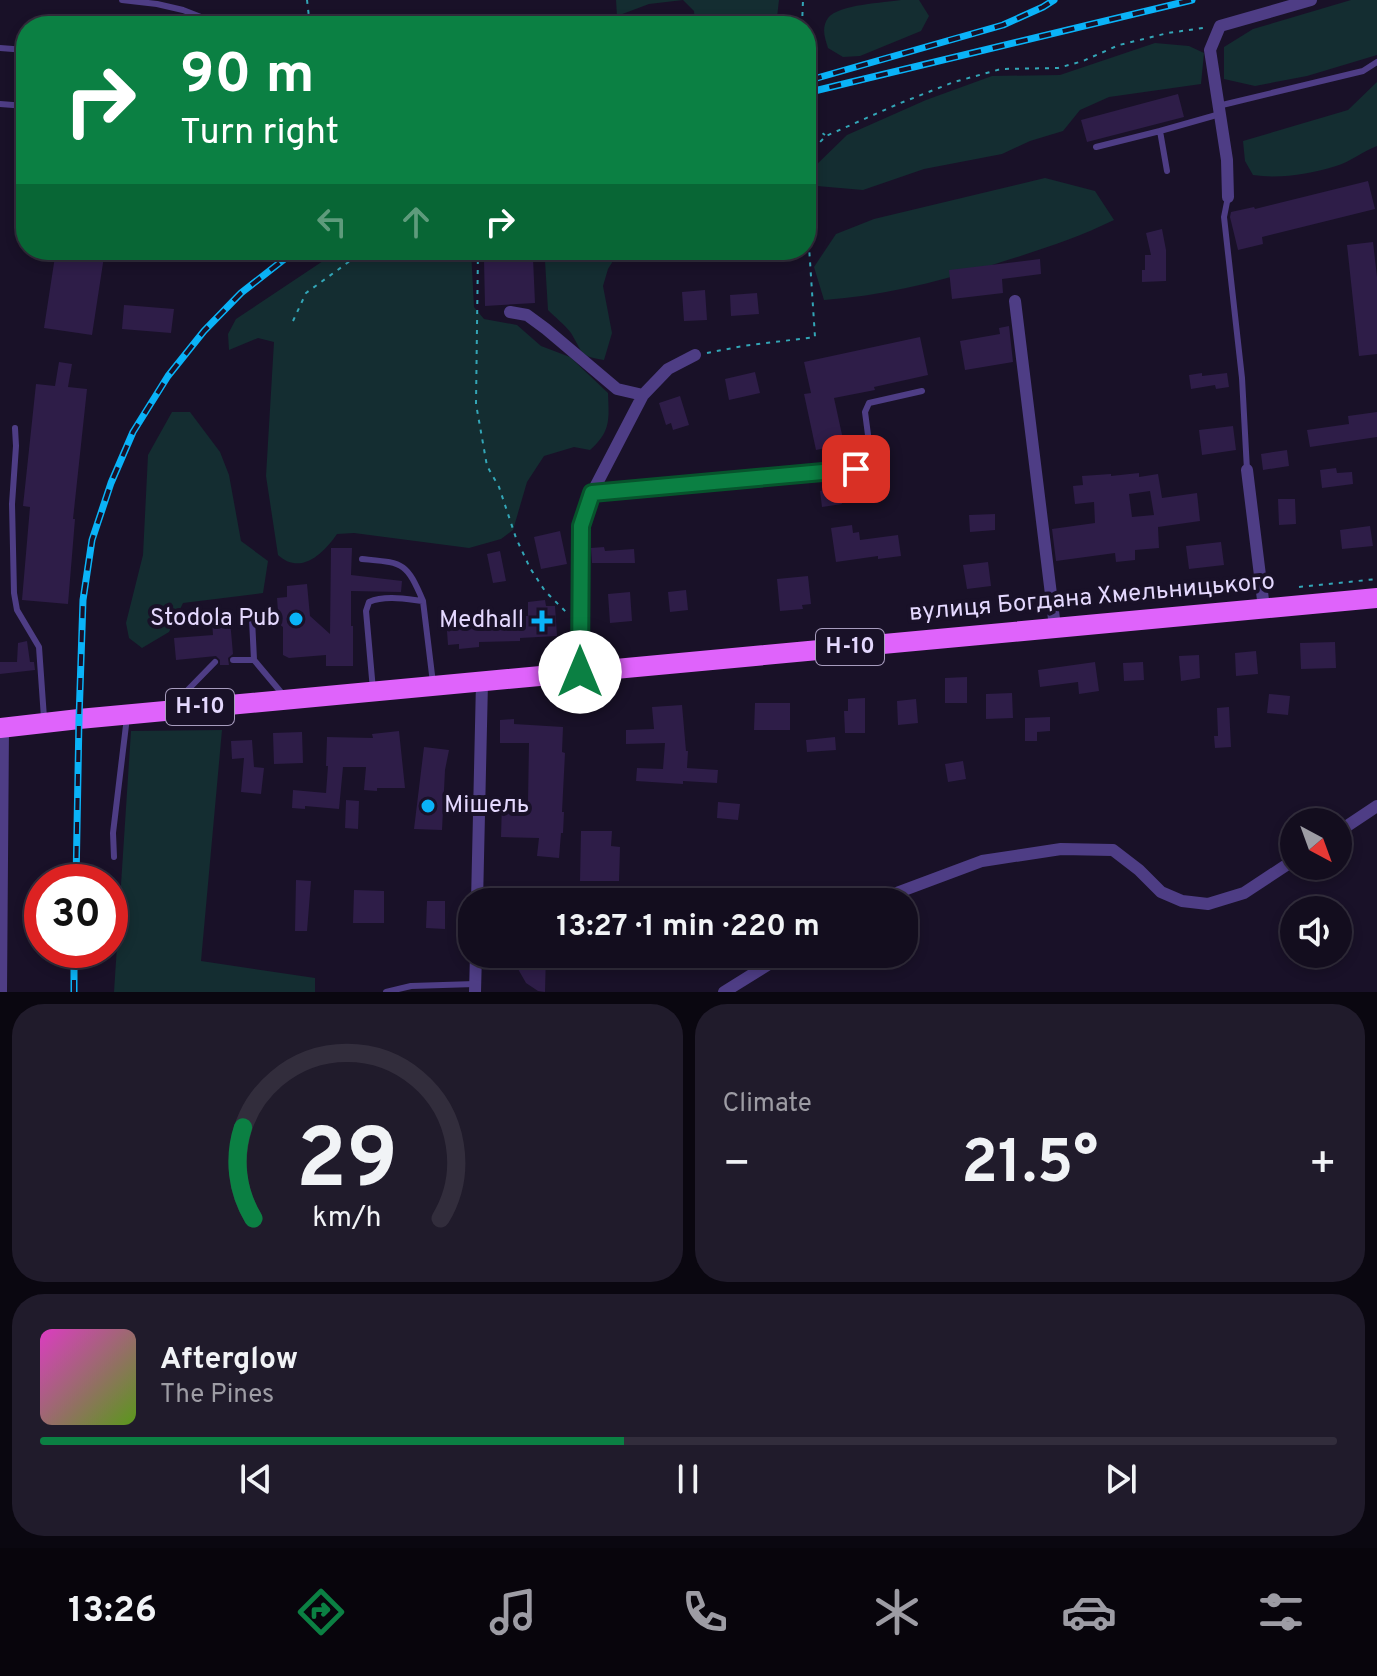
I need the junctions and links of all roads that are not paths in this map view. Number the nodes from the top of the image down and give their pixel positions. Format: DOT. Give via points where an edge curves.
graph roads {
  1 [pos="122,0"];
  2 [pos="1311,0"];
  3 [pos="194,16"];
  4 [pos="1377,62"];
  5 [pos="1219,110"];
  6 [pos="1160,131"];
  7 [pos="1096,147"];
  8 [pos="1167,171"];
  9 [pos="1228,197"];
  10 [pos="1015,301"];
  11 [pos="510,312"];
  12 [pos="695,355"];
  13 [pos="922,391"];
  14 [pos="643,395"];
  15 [pos="15,428"];
  16 [pos="1247,470"];
  17 [pos="592,493"];
  18 [pos="362,559"];
  19 [pos="1377,598"];
  20 [pos="423,601"];
  21 [pos="1264,608"];
  22 [pos="252,619"];
  23 [pos="1055,627"];
  24 [pos="233,660"];
  25 [pos="254,660"];
  26 [pos="215,662"];
  27 [pos="580,672"];
  28 [pos="482,682"];
  29 [pos="434,686"];
  30 [pos="373,692"];
  31 [pos="287,699"];
  32 [pos="169,710"];
  33 [pos="127,714"];
  34 [pos="44,723"];
  35 [pos="2,728"];
  36 [pos="1377,806"];
  37 [pos="1352,823"];
  38 [pos="114,857"];
  39 [pos="1280,869"];
  40 [pos="477,888"];
  41 [pos="910,888"];
  42 [pos="476,968"];
  43 [pos="763,968"];
  44 [pos="475,988"];
  45 [pos="1,992"];
  46 [pos="386,992"];
  47 [pos="724,992"];
  1 -- 3 [label="lane"];
  2 -- 5 [label="street" via="1220,26 1210,50"];
  4 -- 5 [label="lane" via="1363,71"];
  5 -- 6 [label="lane"];
  5 -- 9 [label="street"];
  6 -- 7 [label="lane"];
  6 -- 8 [label="lane"];
  9 -- 16 [label="lane" via="1224,217"];
  10 -- 23 [label="street"];
  11 -- 14 [label="street" via="527,315 617,389"];
  12 -- 14 [label="street" via="668,369"];
  13 -- 17 [label="lane" via="869,403 865,412 870,450 865,466 856,469"];
  14 -- 17 [label="street"];
  15 -- 34 [label="lane" via="14,593 17,610 39,647"];
  16 -- 21 [label="street"];
  17 -- 27 [label="street" via="581,526"];
  18 -- 20 [label="lane" via="407,569"];
  19 -- 21 [label="main road, вулиця Богдана Хмельницького / Н-10"];
  20 -- 29 [label="lane"];
  20 -- 30 [label="lane" via="369,602"];
  21 -- 23 [label="main road, вулиця Богдана Хмельницького / Н-10"];
  22 -- 25 [label="lane"];
  23 -- 27 [label="main road, вулиця Богдана Хмельницького / Н-10"];
  24 -- 25 [label="lane"];
  25 -- 31 [label="lane"];
  26 -- 32 [label="lane"];
  27 -- 28 [label="main road, вулиця Богдана Хмельницького / Н-10"];
  28 -- 29 [label="main road, вулиця Богдана Хмельницького / Н-10"];
  28 -- 40 [label="street"];
  29 -- 30 [label="main road, вулиця Богдана Хмельницького / Н-10"];
  30 -- 31 [label="main road, вулиця Богдана Хмельницького / Н-10"];
  31 -- 32 [label="main road, вулиця Богдана Хмельницького / Н-10"];
  32 -- 33 [label="main road, вулиця Богдана Хмельницького / Н-10"];
  33 -- 34 [label="main road, вулиця Богдана Хмельницького / Н-10"];
  33 -- 38 [label="lane"];
  34 -- 35 [label="main road, вулиця Богдана Хмельницького / Н-10"];
  35 -- 45 [label="street"];
  36 -- 37 [label="street"];
  39 -- 41 [label="street" via="1244,893 1208,904 1161,892 1113,850 1061,849 982,861"];
  42 -- 44 [label="street"];
  43 -- 47 [label="street"];
  44 -- 46 [label="lane" via="411,986"];
}
